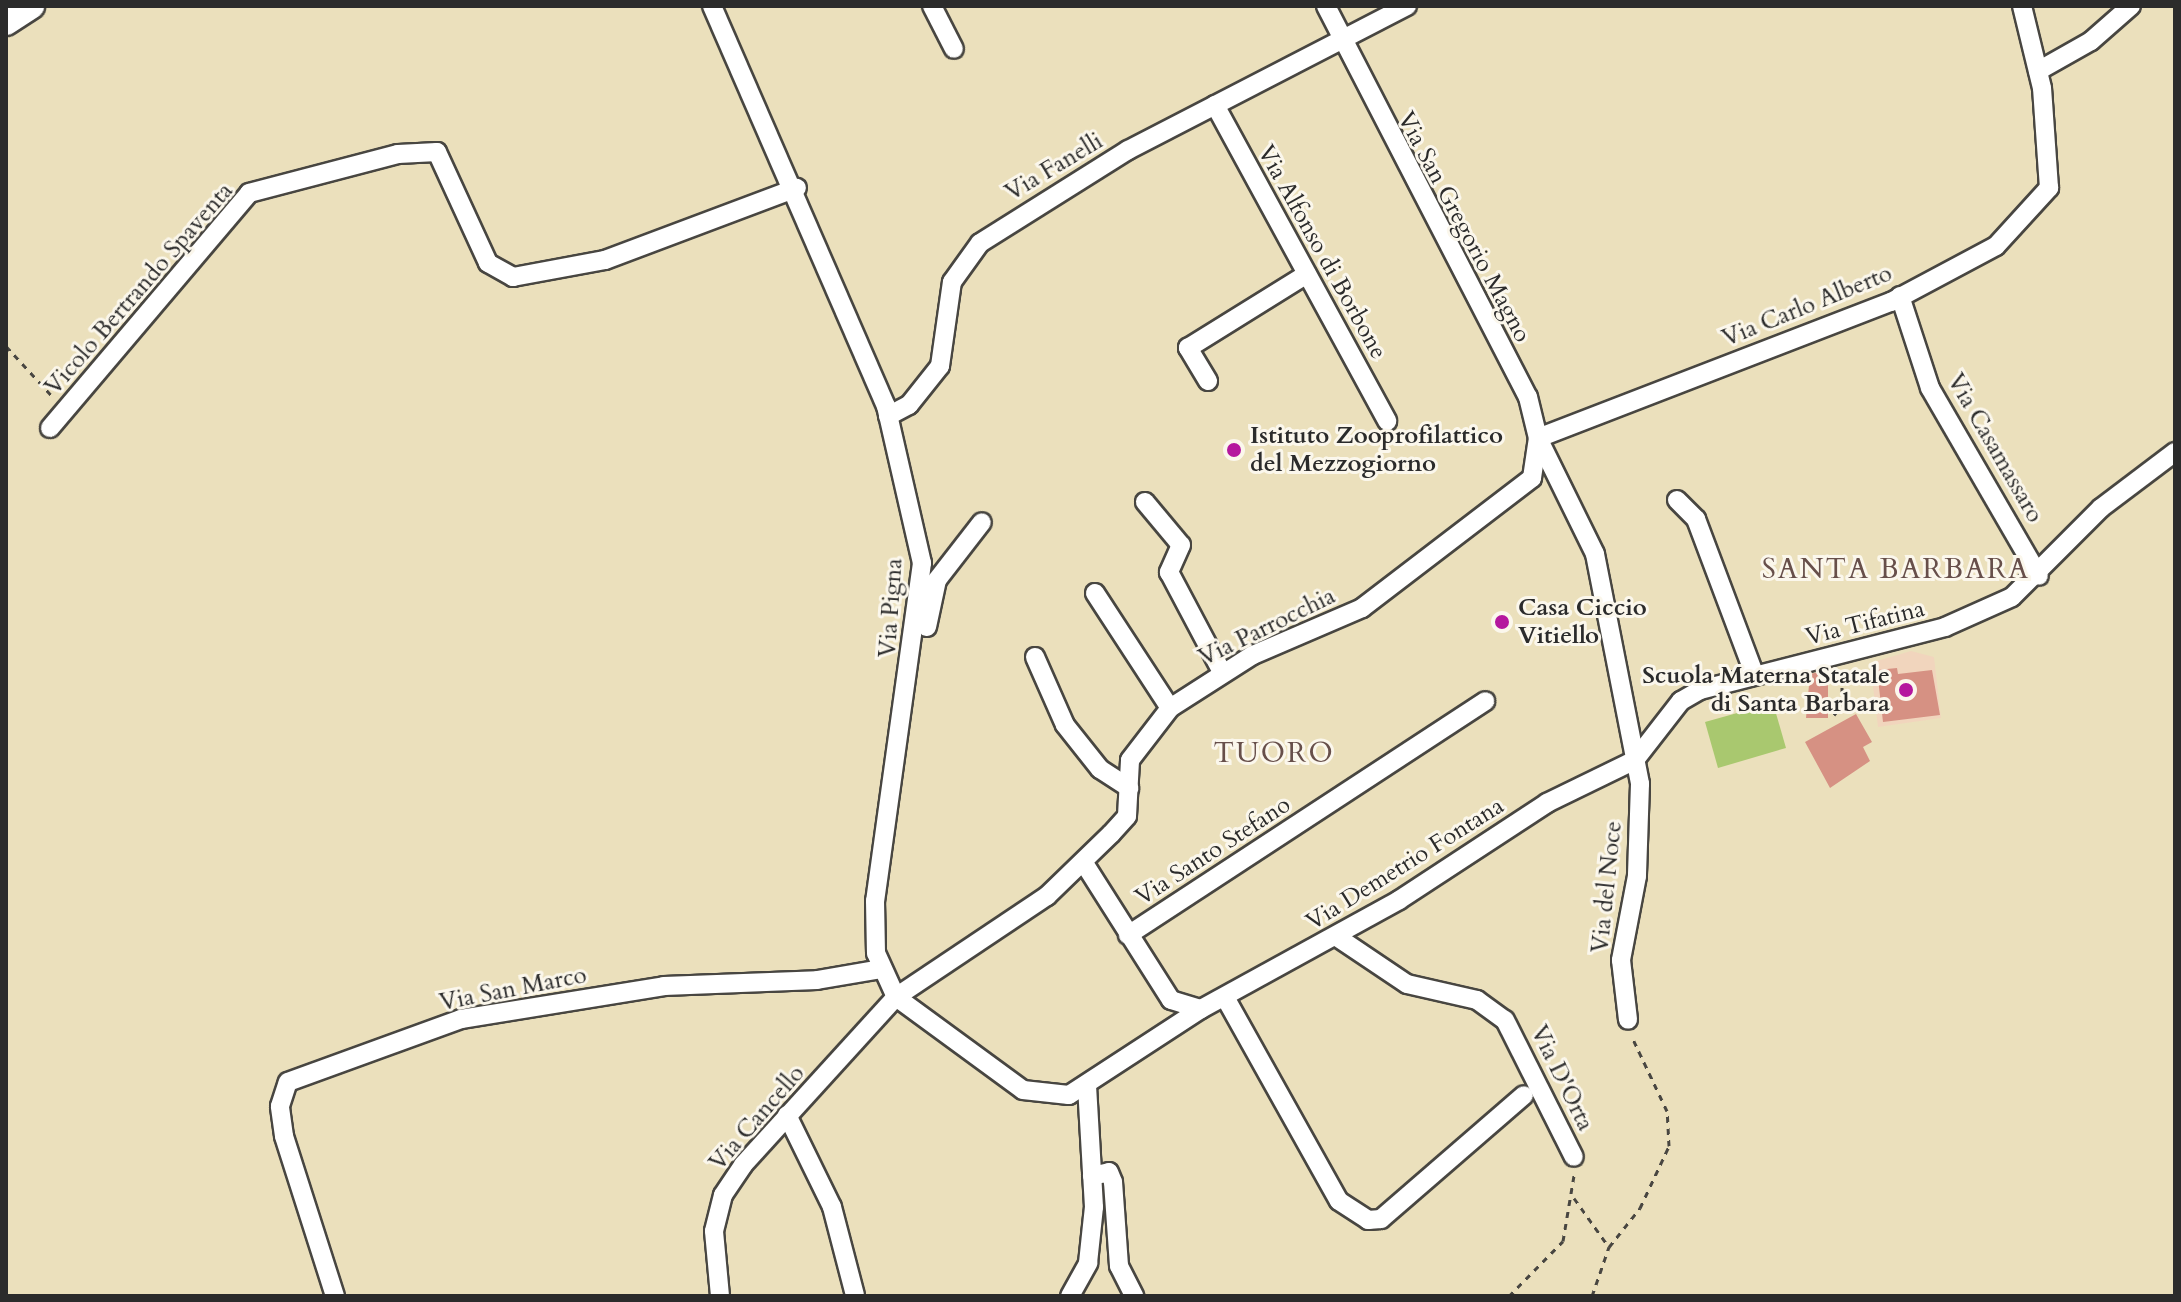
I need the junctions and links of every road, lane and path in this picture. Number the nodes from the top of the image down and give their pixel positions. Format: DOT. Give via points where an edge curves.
graph roads {
  1 [pos="31,6"];
  2 [pos="712,6"];
  3 [pos="932,6"];
  4 [pos="1326,6"];
  5 [pos="1407,6"];
  6 [pos="2022,6"];
  7 [pos="2131,6"];
  8 [pos="6,22"];
  9 [pos="1340,42"];
  10 [pos="954,49"];
  11 [pos="2038,71"];
  12 [pos="1215,105"];
  13 [pos="797,188"];
  14 [pos="1307,274"];
  15 [pos="1900,296"];
  16 [pos="6,346"];
  17 [pos="1208,381"];
  18 [pos="65,411"];
  19 [pos="888,416"];
  20 [pos="1387,421"];
  21 [pos="50,428"];
  22 [pos="1538,438"];
  23 [pos="2175,452"];
  24 [pos="1677,500"];
  25 [pos="1145,502"];
  26 [pos="982,522"];
  27 [pos="2039,576"];
  28 [pos="1095,593"];
  29 [pos="1842,655"];
  30 [pos="1035,657"];
  31 [pos="1222,672"];
  32 [pos="1754,673"];
  33 [pos="1485,701"];
  34 [pos="1170,708"];
  35 [pos="1834,715"];
  36 [pos="901,734"];
  37 [pos="1635,760"];
  38 [pos="1129,788"];
  39 [pos="1084,863"];
  40 [pos="1128,935"];
  41 [pos="1337,937"];
  42 [pos="882,969"];
  43 [pos="896,997"];
  44 [pos="1226,999"];
  45 [pos="1201,1009"];
  46 [pos="1628,1020"];
  47 [pos="1087,1086"];
  48 [pos="1524,1095"];
  49 [pos="787,1115"];
  50 [pos="1574,1157"];
  51 [pos="1092,1176"];
  52 [pos="1574,1198"];
  53 [pos="1609,1247"];
  54 [pos="2175,1274"];
  55 [pos="2175,1284"];
  56 [pos="855,1295"];
  57 [pos="335,1296"];
  58 [pos="720,1296"];
  59 [pos="1070,1296"];
  60 [pos="1134,1296"];
  61 [pos="1509,1296"];
  62 [pos="1592,1296"];
  1 -- 8 [label="highway"];
  2 -- 13 [label="street, Via Pigna"];
  3 -- 10 [label="street"];
  4 -- 9 [label="street, Via San Gregorio Magno"];
  5 -- 9 [label="street, Via Fanelli"];
  6 -- 11 [label="street, Via Carlo Alberto"];
  7 -- 11 [label="street" via="2091,41"];
  9 -- 12 [label="street, Via Fanelli"];
  9 -- 22 [label="street, Via San Gregorio Magno" via="1528,397"];
  11 -- 15 [label="street, Via Carlo Alberto" via="2049,188 1996,246"];
  12 -- 14 [label="street, Via Alfonso di Borbone"];
  12 -- 19 [label="street, Via Fanelli" via="980,243 952,282 940,366 909,405"];
  13 -- 18 [label="street, Vicolo Bertrando Spaventa" via="605,260 513,277 488,263 437,152 387,157 249,193"];
  13 -- 19 [label="street, Via Pigna"];
  14 -- 17 [label="street" via="1188,348"];
  14 -- 20 [label="street, Via Alfonso di Borbone"];
  15 -- 22 [label="street, Via Carlo Alberto"];
  15 -- 27 [label="street, Via Casamassaro" via="1930,388"];
  16 -- 18 [label="path"];
  18 -- 21 [label="street, Vicolo Bertrando Spaventa"];
  19 -- 36 [label="street, Via Pigna" via="922,563"];
  22 -- 31 [label="street, Via Parrocchia" via="1532,478 1362,608"];
  22 -- 37 [label="street, Via del Noce" via="1595,554"];
  23 -- 27 [label="street, Via Tifatina" via="2101,508"];
  24 -- 32 [label="street" via="1696,519"];
  25 -- 31 [label="street" via="1181,545 1169,572"];
  26 -- 36 [label="street" via="937,580"];
  27 -- 29 [label="street, Via Tifatina" via="2012,597 1945,627"];
  28 -- 34 [label="street"];
  29 -- 32 [label="street, Via Tifatina"];
  29 -- 35 [label="path" via="1842,705"];
  30 -- 38 [label="street" via="1065,725 1100,769"];
  31 -- 34 [label="street, Via Parrocchia"];
  32 -- 37 [label="street, Via Tifatina" via="1681,701"];
  33 -- 40 [label="street, Via Santo Stefano"];
  34 -- 38 [label="street, Via Parrocchia" via="1130,760"];
  36 -- 42 [label="street, Via Pigna" via="875,901"];
  37 -- 41 [label="street, Via Demetrio Fontana" via="1547,803"];
  37 -- 46 [label="street, Via del Noce" via="1637,876 1621,960"];
  38 -- 39 [label="street, Via Parrocchia" via="1127,816"];
  39 -- 40 [label="street"];
  39 -- 43 [label="street, Via Parrocchia" via="1047,896"];
  40 -- 45 [label="street" via="1171,1000"];
  41 -- 44 [label="street, Via Demetrio Fontana"];
  41 -- 50 [label="street, Via D'Orta" via="1407,984 1477,1000 1505,1020"];
  42 -- 43 [label="street, Via Pigna"];
  42 -- 57 [label="street, Via San Marco" via="817,980 664,986 461,1019 288,1082 280,1106 284,1136"];
  43 -- 47 [label="street" via="1023,1090 1069,1095"];
  43 -- 49 [label="street, Via Cancello"];
  44 -- 45 [label="street, Via Demetrio Fontana"];
  44 -- 48 [label="street" via="1339,1201 1368,1220 1381,1219"];
  45 -- 47 [label="street, Via Demetrio Fontana"];
  46 -- 53 [label="path" via="1667,1111 1669,1146 1640,1208"];
  47 -- 51 [label="street"];
  49 -- 56 [label="street" via="832,1207"];
  49 -- 58 [label="street, Via Cancello" via="723,1195 714,1231"];
  50 -- 52 [label="path"];
  51 -- 59 [label="street" via="1088,1263"];
  51 -- 60 [label="street" via="1109,1172 1113,1182 1119,1266"];
  52 -- 53 [label="path"];
  52 -- 61 [label="path" via="1563,1241"];
  53 -- 62 [label="path"];
  54 -- 55 [label="path"];
}
